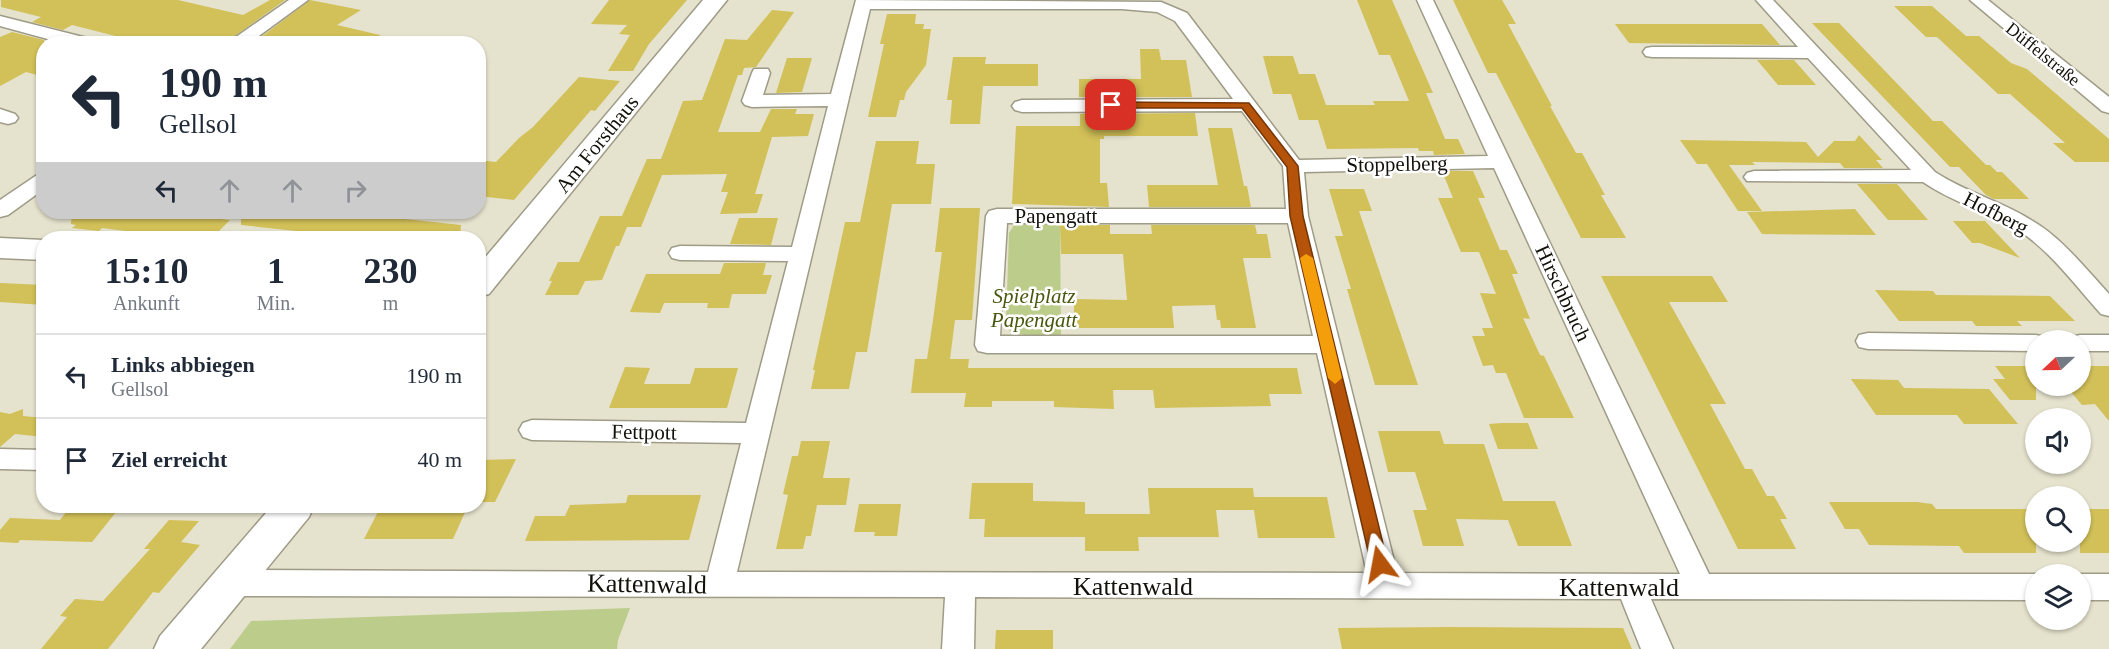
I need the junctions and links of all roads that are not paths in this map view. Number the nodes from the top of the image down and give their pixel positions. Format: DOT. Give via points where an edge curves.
graph roads {
  1 [pos="300,0"];
  2 [pos="715,0"];
  3 [pos="1425,0"];
  4 [pos="1764,0"];
  5 [pos="1978,0"];
  6 [pos="864,2"];
  7 [pos="0,21"];
  8 [pos="58,36"];
  9 [pos="247,36"];
  10 [pos="1652,52"];
  11 [pos="1813,53"];
  12 [pos="761,73"];
  13 [pos="839,100"];
  14 [pos="1245,105"];
  15 [pos="1022,106"];
  16 [pos="2109,107"];
  17 [pos="1501,162"];
  18 [pos="1293,166"];
  19 [pos="1928,176"];
  20 [pos="1754,177"];
  21 [pos="36,185"];
  22 [pos="0,210"];
  23 [pos="1297,216"];
  24 [pos="0,248"];
  25 [pos="36,250"];
  26 [pos="680,253"];
  27 [pos="800,254"];
  28 [pos="486,274"];
  29 [pos="2109,308"];
  30 [pos="1868,341"];
  31 [pos="2025,343"];
  32 [pos="2091,343"];
  33 [pos="1326,344"];
  34 [pos="2109,344"];
  35 [pos="532,430"];
  36 [pos="756,433"];
  37 [pos="0,459"];
  38 [pos="36,460"];
  39 [pos="289,513"];
  40 [pos="230,583"];
  41 [pos="719,585"];
  42 [pos="961,586"];
  43 [pos="1385,586"];
  44 [pos="1631,587"];
  45 [pos="1701,587"];
  46 [pos="2025,587"];
  47 [pos="2091,587"];
  48 [pos="2109,588"];
  49 [pos="175,649"];
  50 [pos="958,649"];
  51 [pos="1657,649"];
  1 -- 9 [label="street"];
  2 -- 28 [label="street, Am Forsthaus"];
  3 -- 17 [label="street, Hirschbruch"];
  4 -- 11 [label="street, Hofberg"];
  5 -- 16 [label="street, Düffelstraße"];
  6 -- 13 [label="street"];
  6 -- 14 [label="street" via="1161,7 1181,16"];
  7 -- 8 [label="street"];
  10 -- 11 [label="street"];
  11 -- 19 [label="street, Hofberg"];
  12 -- 13 [label="street" via="749,107"];
  13 -- 27 [label="street"];
  14 -- 15 [label="street"];
  14 -- 18 [label="street"];
  17 -- 18 [label="street, Stoppelberg"];
  17 -- 45 [label="street, Hirschbruch"];
  18 -- 23 [label="street"];
  19 -- 20 [label="street"];
  19 -- 29 [label="street, Hofberg" via="2025,225"];
  21 -- 22 [label="street"];
  23 -- 33 [label="street"];
  23 -- 33 [label="street, Papengatt" via="997,216 987,345"];
  24 -- 25 [label="street"];
  26 -- 27 [label="street"];
  27 -- 36 [label="street"];
  30 -- 31 [label="street"];
  32 -- 34 [label="street"];
  33 -- 43 [label="street"];
  35 -- 36 [label="street, Fettpott"];
  36 -- 41 [label="street"];
  37 -- 38 [label="street"];
  39 -- 40 [label="street"];
  40 -- 41 [label="street, Kattenwald"];
  40 -- 49 [label="street"];
  41 -- 42 [label="street, Kattenwald"];
  42 -- 43 [label="street, Kattenwald"];
  42 -- 50 [label="street"];
  43 -- 44 [label="street, Kattenwald"];
  44 -- 45 [label="street, Kattenwald"];
  44 -- 51 [label="street"];
  45 -- 46 [label="street, Kattenwald"];
  47 -- 48 [label="street"];
}
